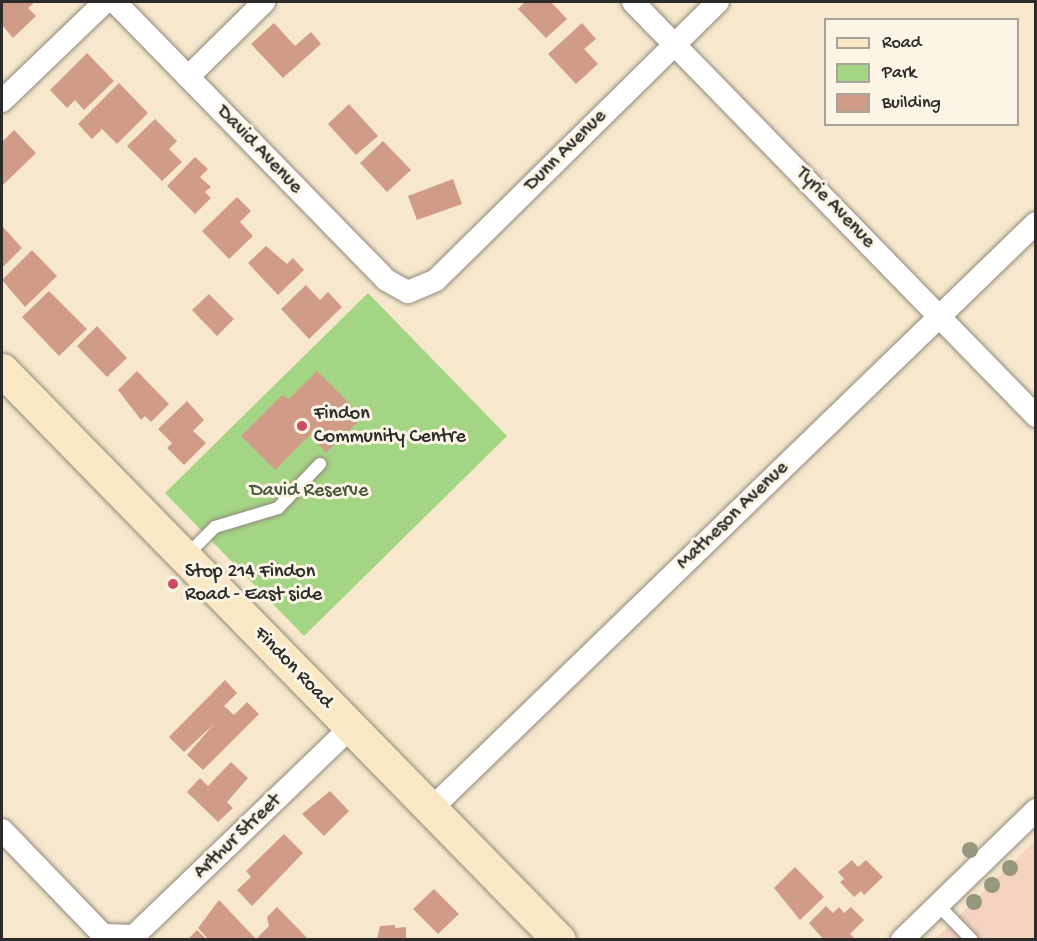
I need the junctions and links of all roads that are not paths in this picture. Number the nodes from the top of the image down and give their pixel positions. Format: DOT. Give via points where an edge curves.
graph roads {
  1 [pos="105,2"];
  2 [pos="115,2"];
  3 [pos="264,2"];
  4 [pos="633,2"];
  5 [pos="718,2"];
  6 [pos="675,44"];
  7 [pos="188,77"];
  8 [pos="2,101"];
  9 [pos="1035,223"];
  10 [pos="408,292"];
  11 [pos="940,315"];
  12 [pos="2,370"];
  13 [pos="1035,416"];
  14 [pos="320,464"];
  15 [pos="185,557"];
  16 [pos="351,727"];
  17 [pos="431,809"];
  18 [pos="1035,810"];
  19 [pos="2,830"];
  20 [pos="938,905"];
  21 [pos="559,939"];
  22 [pos="903,939"];
  23 [pos="972,939"];
  1 -- 8 [label="street"];
  2 -- 7 [label="street, David Avenue"];
  3 -- 7 [label="street"];
  4 -- 6 [label="street, Tyrie Avenue"];
  5 -- 6 [label="street, Dunn Avenue"];
  6 -- 10 [label="street, Dunn Avenue" via="436,280"];
  6 -- 11 [label="street, Tyrie Avenue"];
  7 -- 10 [label="street, David Avenue" via="386,280"];
  9 -- 11 [label="street, Matheson Avenue"];
  11 -- 13 [label="street, Tyrie Avenue"];
  11 -- 17 [label="street, Matheson Avenue"];
  12 -- 15 [label="main road, Findon Road"];
  14 -- 15 [label="lane" via="278,508 215,527"];
  15 -- 16 [label="main road, Findon Road"];
  16 -- 17 [label="main road, Findon Road"];
  16 -- 19 [label="street, Arthur Street" via="134,936 103,935"];
  17 -- 21 [label="main road, Findon Road"];
  18 -- 20 [label="street"];
  20 -- 22 [label="street"];
  20 -- 23 [label="lane"];
}
